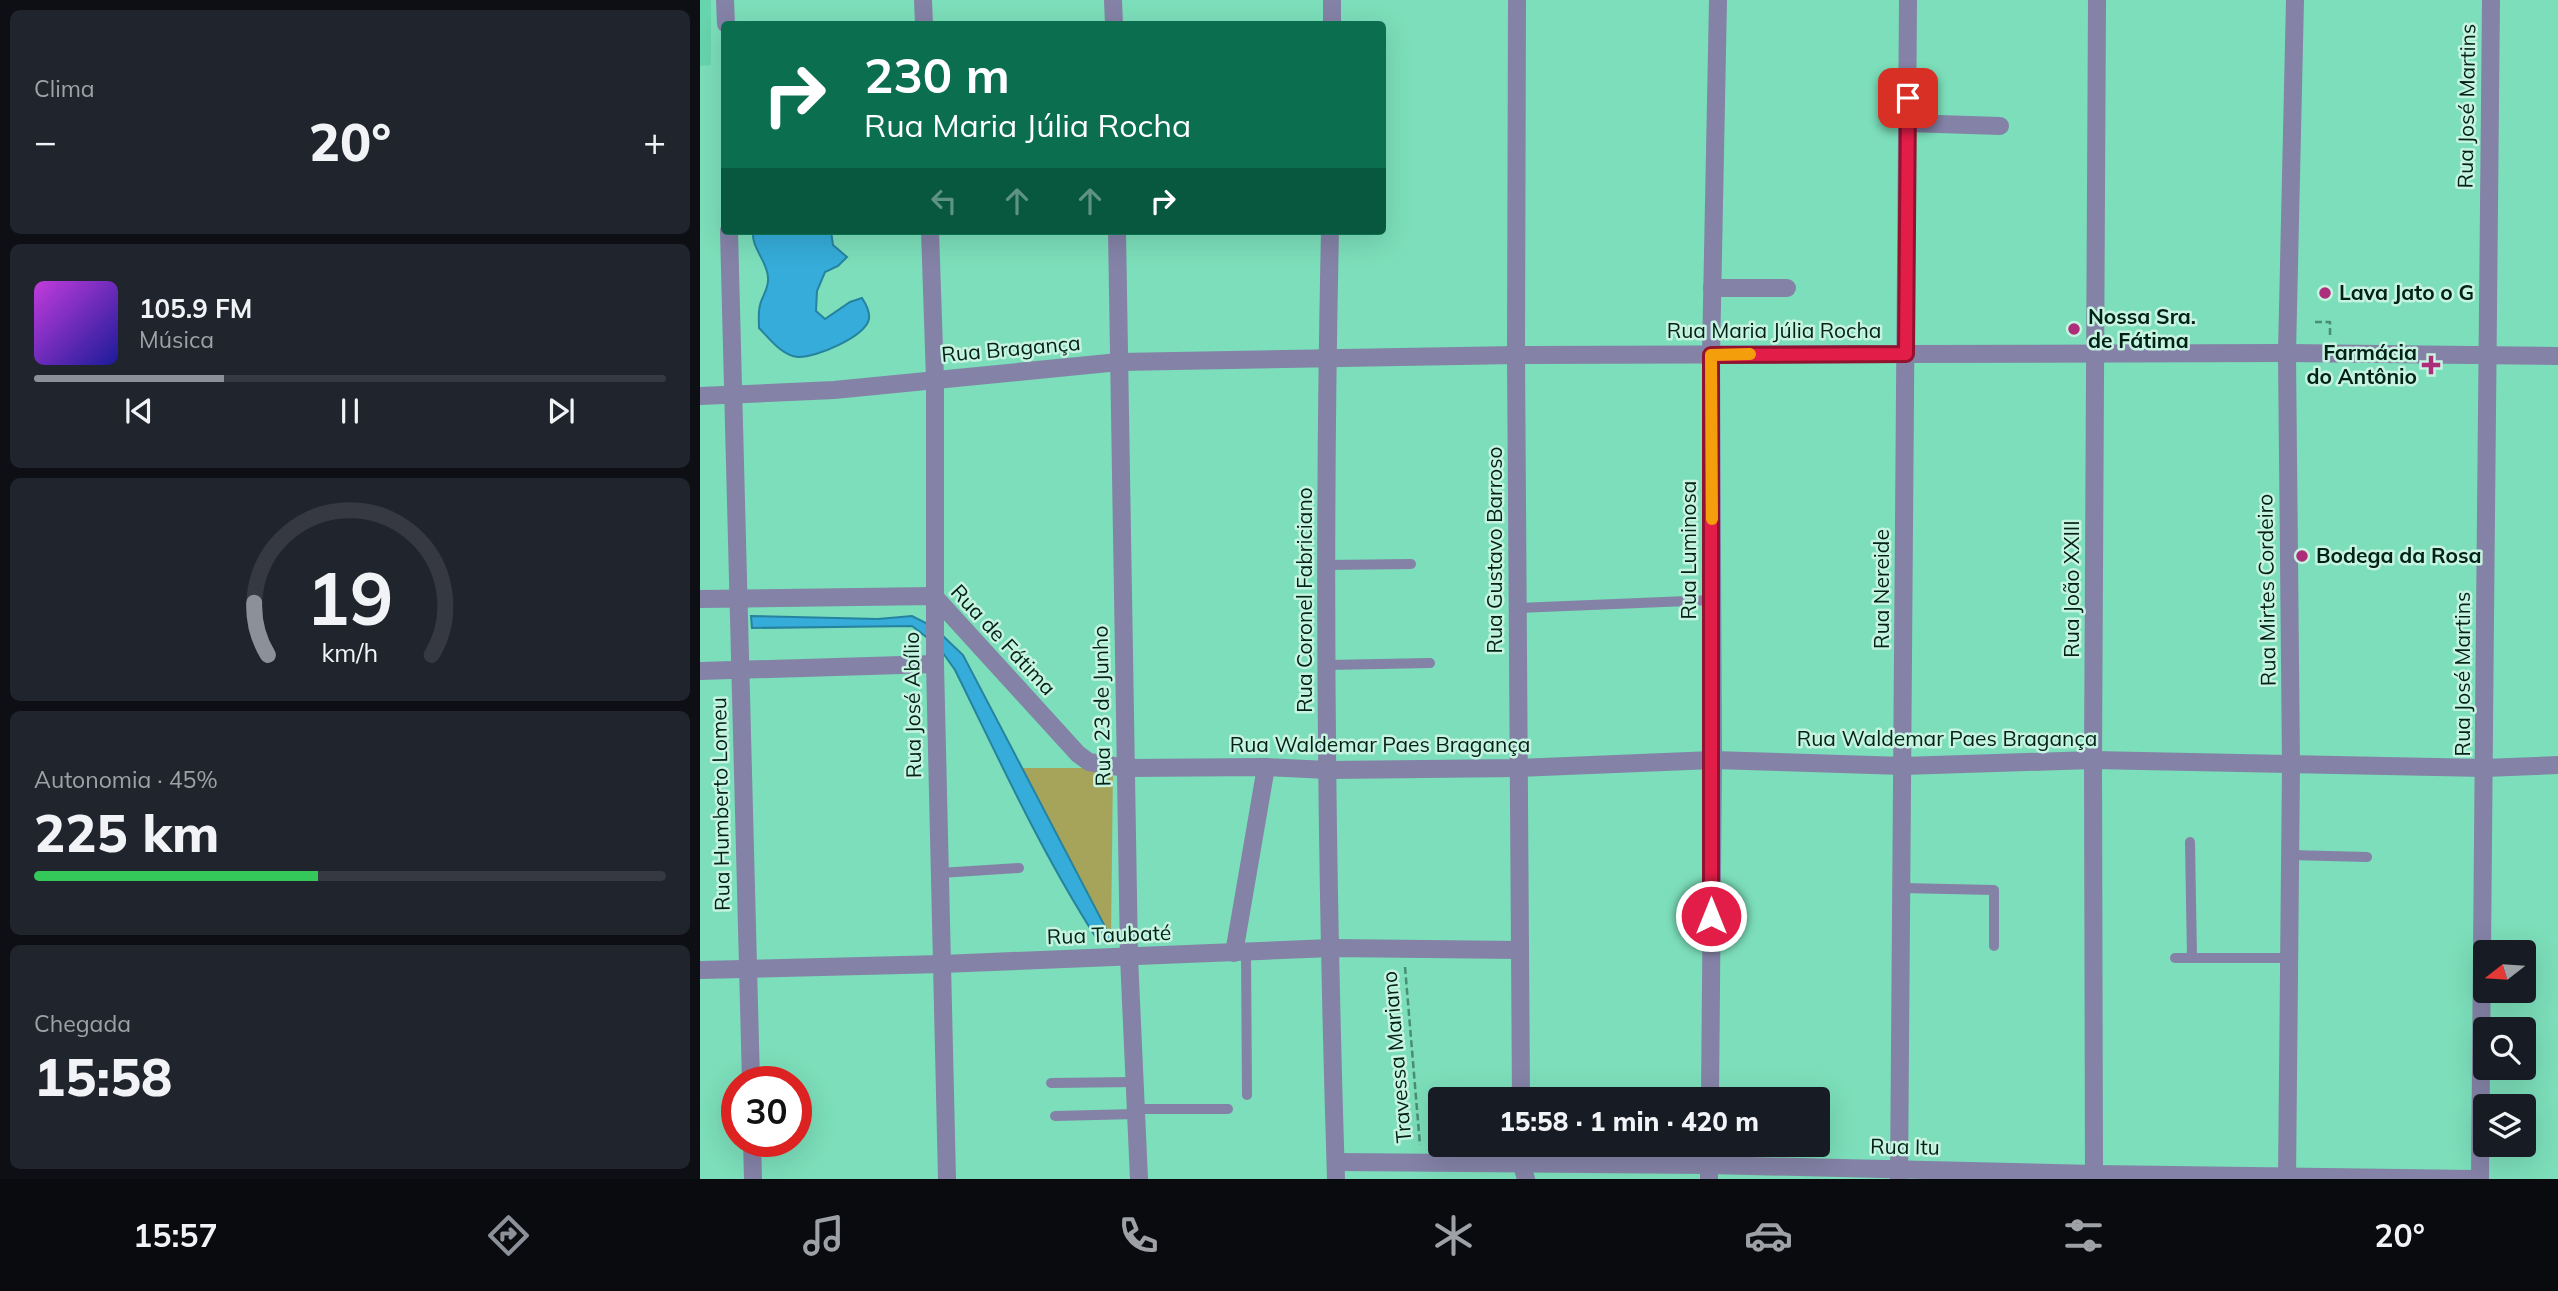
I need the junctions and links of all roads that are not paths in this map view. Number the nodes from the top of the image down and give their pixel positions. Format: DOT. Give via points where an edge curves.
graph roads {
  1 [pos="725,0"];
  2 [pos="923,0"];
  3 [pos="1113,0"];
  4 [pos="1332,0"];
  5 [pos="1517,0"];
  6 [pos="1718,0"];
  7 [pos="1908,0"];
  8 [pos="2098,0"];
  9 [pos="2294,0"];
  10 [pos="2491,0"];
  11 [pos="726,21"];
  12 [pos="924,21"];
  13 [pos="1114,21"];
  14 [pos="1332,21"];
  15 [pos="1908,123"];
  16 [pos="2000,126"];
  17 [pos="729,235"];
  18 [pos="930,235"];
  19 [pos="1117,235"];
  20 [pos="1330,235"];
  21 [pos="1712,288"];
  22 [pos="1787,288"];
  23 [pos="2096,353"];
  24 [pos="2287,353"];
  25 [pos="1906,354"];
  26 [pos="1516,355"];
  27 [pos="1711,355"];
  28 [pos="2485,355"];
  29 [pos="2558,356"];
  30 [pos="1327,358"];
  31 [pos="1119,362"];
  32 [pos="935,379"];
  33 [pos="732,395"];
  34 [pos="700,396"];
  35 [pos="1412,564"];
  36 [pos="1328,565"];
  37 [pos="934,596"];
  38 [pos="739,598"];
  39 [pos="700,599"];
  40 [pos="1712,600"];
  41 [pos="1518,608"];
  42 [pos="1430,663"];
  43 [pos="935,664"];
  44 [pos="1328,665"];
  45 [pos="700,671"];
  46 [pos="741,671"];
  47 [pos="1713,760"];
  48 [pos="2093,760"];
  49 [pos="2291,765"];
  50 [pos="2558,765"];
  51 [pos="1903,766"];
  52 [pos="1266,767"];
  53 [pos="1126,768"];
  54 [pos="1519,768"];
  55 [pos="2486,768"];
  56 [pos="1328,770"];
  57 [pos="2190,842"];
  58 [pos="2290,855"];
  59 [pos="2367,857"];
  60 [pos="1019,868"];
  61 [pos="940,873"];
  62 [pos="1902,888"];
  63 [pos="1994,946"];
  64 [pos="1331,948"];
  65 [pos="1519,950"];
  66 [pos="1240,952"];
  67 [pos="1129,957"];
  68 [pos="2175,958"];
  69 [pos="2192,958"];
  70 [pos="2289,958"];
  71 [pos="942,964"];
  72 [pos="748,969"];
  73 [pos="700,970"];
  74 [pos="751,1066"];
  75 [pos="1135,1082"];
  76 [pos="1051,1083"];
  77 [pos="1521,1087"];
  78 [pos="1710,1087"];
  79 [pos="1247,1095"];
  80 [pos="1228,1109"];
  81 [pos="1136,1111"];
  82 [pos="1055,1116"];
  83 [pos="752,1157"];
  84 [pos="1523,1162"];
  85 [pos="1336,1171"];
  86 [pos="1709,1172"];
  87 [pos="1899,1174"];
  88 [pos="2094,1176"];
  89 [pos="2287,1177"];
  90 [pos="753,1179"];
  91 [pos="947,1179"];
  92 [pos="1139,1179"];
  93 [pos="2473,1179"];
  94 [pos="2480,1179"];
  1 -- 11 [label="street"];
  2 -- 12 [label="street"];
  3 -- 13 [label="street"];
  4 -- 14 [label="street"];
  5 -- 26 [label="street, Rua Gustavo Barroso"];
  6 -- 21 [label="street, Rua Luminosa"];
  7 -- 15 [label="street, Rua Nereide"];
  8 -- 23 [label="street, Rua João XXIII"];
  9 -- 24 [label="street, Rua Mirtes Cordeiro"];
  10 -- 28 [label="street, Rua José Martins"];
  15 -- 16 [label="street"];
  15 -- 25 [label="street, Rua Nereide"];
  17 -- 33 [label="street, Rua Humberto Lomeu"];
  18 -- 32 [label="street, Rua José Abílio"];
  19 -- 31 [label="street, Rua 23 de Junho"];
  20 -- 30 [label="street, Rua Coronel Fabriciano"];
  21 -- 22 [label="street"];
  21 -- 27 [label="street, Rua Luminosa"];
  23 -- 24 [label="street, Rua Maria Júlia Rocha"];
  23 -- 25 [label="street, Rua Maria Júlia Rocha"];
  23 -- 48 [label="street, Rua João XXIII"];
  24 -- 28 [label="street, Rua Maria Júlia Rocha"];
  24 -- 49 [label="street, Rua Mirtes Cordeiro"];
  25 -- 27 [label="street, Rua Maria Júlia Rocha"];
  25 -- 51 [label="street, Rua Nereide"];
  26 -- 27 [label="street, Rua Maria Júlia Rocha"];
  26 -- 30 [label="street, Rua Maria Júlia Rocha"];
  26 -- 41 [label="street, Rua Gustavo Barroso"];
  27 -- 40 [label="street, Rua Luminosa"];
  28 -- 29 [label="street, Rua Maria Júlia Rocha"];
  28 -- 55 [label="street, Rua José Martins"];
  30 -- 31 [label="street, Rua Bragança"];
  30 -- 36 [label="street, Rua Coronel Fabriciano"];
  31 -- 32 [label="street, Rua Bragança"];
  31 -- 53 [label="street, Rua 23 de Junho"];
  32 -- 33 [label="street, Rua Bragança"];
  32 -- 37 [label="street, Rua José Abílio"];
  33 -- 34 [label="street, Rua Bragança"];
  33 -- 38 [label="street, Rua Humberto Lomeu"];
  35 -- 36 [label="lane"];
  36 -- 44 [label="street, Rua Coronel Fabriciano"];
  37 -- 38 [label="street, Rua de Fátima"];
  37 -- 43 [label="street, Rua José Abílio"];
  37 -- 53 [label="street, Rua de Fátima" via="1078,754 1089,762"];
  38 -- 39 [label="street, Rua de Fátima"];
  38 -- 46 [label="street, Rua Humberto Lomeu"];
  40 -- 41 [label="lane"];
  40 -- 47 [label="street, Rua Luminosa"];
  41 -- 54 [label="street, Rua Gustavo Barroso"];
  42 -- 44 [label="lane"];
  43 -- 46 [label="street"];
  43 -- 61 [label="street, Rua José Abílio"];
  44 -- 56 [label="street, Rua Coronel Fabriciano"];
  45 -- 46 [label="street"];
  46 -- 72 [label="street, Rua Humberto Lomeu"];
  47 -- 51 [label="street, Rua Waldemar Paes Bragança"];
  47 -- 54 [label="street, Rua Waldemar Paes Bragança"];
  47 -- 78 [label="street, Rua Luminosa"];
  48 -- 49 [label="street, Rua Waldemar Paes Bragança"];
  48 -- 51 [label="street, Rua Waldemar Paes Bragança"];
  48 -- 88 [label="street, Rua João XXIII"];
  49 -- 55 [label="street, Rua Waldemar Paes Bragança"];
  49 -- 58 [label="street, Rua Mirtes Cordeiro"];
  50 -- 55 [label="street, Rua Waldemar Paes Bragança"];
  51 -- 62 [label="street, Rua Nereide"];
  52 -- 53 [label="street, Rua Waldemar Paes Bragança"];
  52 -- 56 [label="street, Rua Waldemar Paes Bragança"];
  52 -- 66 [label="street"];
  53 -- 67 [label="street, Rua 23 de Junho"];
  54 -- 56 [label="street, Rua Waldemar Paes Bragança"];
  54 -- 65 [label="street, Rua Gustavo Barroso"];
  55 -- 94 [label="street, Rua José Martins"];
  56 -- 64 [label="street, Rua Coronel Fabriciano"];
  57 -- 69 [label="lane"];
  58 -- 59 [label="lane"];
  58 -- 70 [label="street, Rua Mirtes Cordeiro"];
  60 -- 61 [label="lane"];
  61 -- 71 [label="street, Rua José Abílio"];
  62 -- 63 [label="lane" via="1994,890"];
  62 -- 87 [label="street, Rua Nereide"];
  64 -- 65 [label="street, Rua Taubaté"];
  64 -- 66 [label="street, Rua Taubaté"];
  64 -- 85 [label="street, Rua Coronel Fabriciano"];
  65 -- 77 [label="street, Rua Gustavo Barroso"];
  66 -- 67 [label="street, Rua Taubaté"];
  66 -- 79 [label="lane"];
  67 -- 71 [label="street, Rua Taubaté"];
  67 -- 75 [label="street, Rua 23 de Junho"];
  68 -- 69 [label="lane"];
  69 -- 70 [label="lane"];
  70 -- 89 [label="street, Rua Mirtes Cordeiro"];
  71 -- 72 [label="street, Rua Taubaté"];
  71 -- 91 [label="street, Rua José Abílio"];
  72 -- 73 [label="street, Rua Taubaté"];
  72 -- 74 [label="street, Rua Humberto Lomeu"];
  75 -- 76 [label="lane"];
  75 -- 81 [label="street, Rua 23 de Junho"];
  80 -- 81 [label="lane"];
  81 -- 82 [label="lane"];
  81 -- 92 [label="street, Rua 23 de Junho"];
  83 -- 90 [label="street"];
  84 -- 85 [label="street, Rua Itu" via="1421,1162"];
  84 -- 86 [label="street, Rua Itu"];
  86 -- 87 [label="street, Rua Itu"];
  87 -- 88 [label="street, Rua Itu"];
  88 -- 89 [label="street, Rua Itu"];
  89 -- 93 [label="street, Rua Itu"];
}
